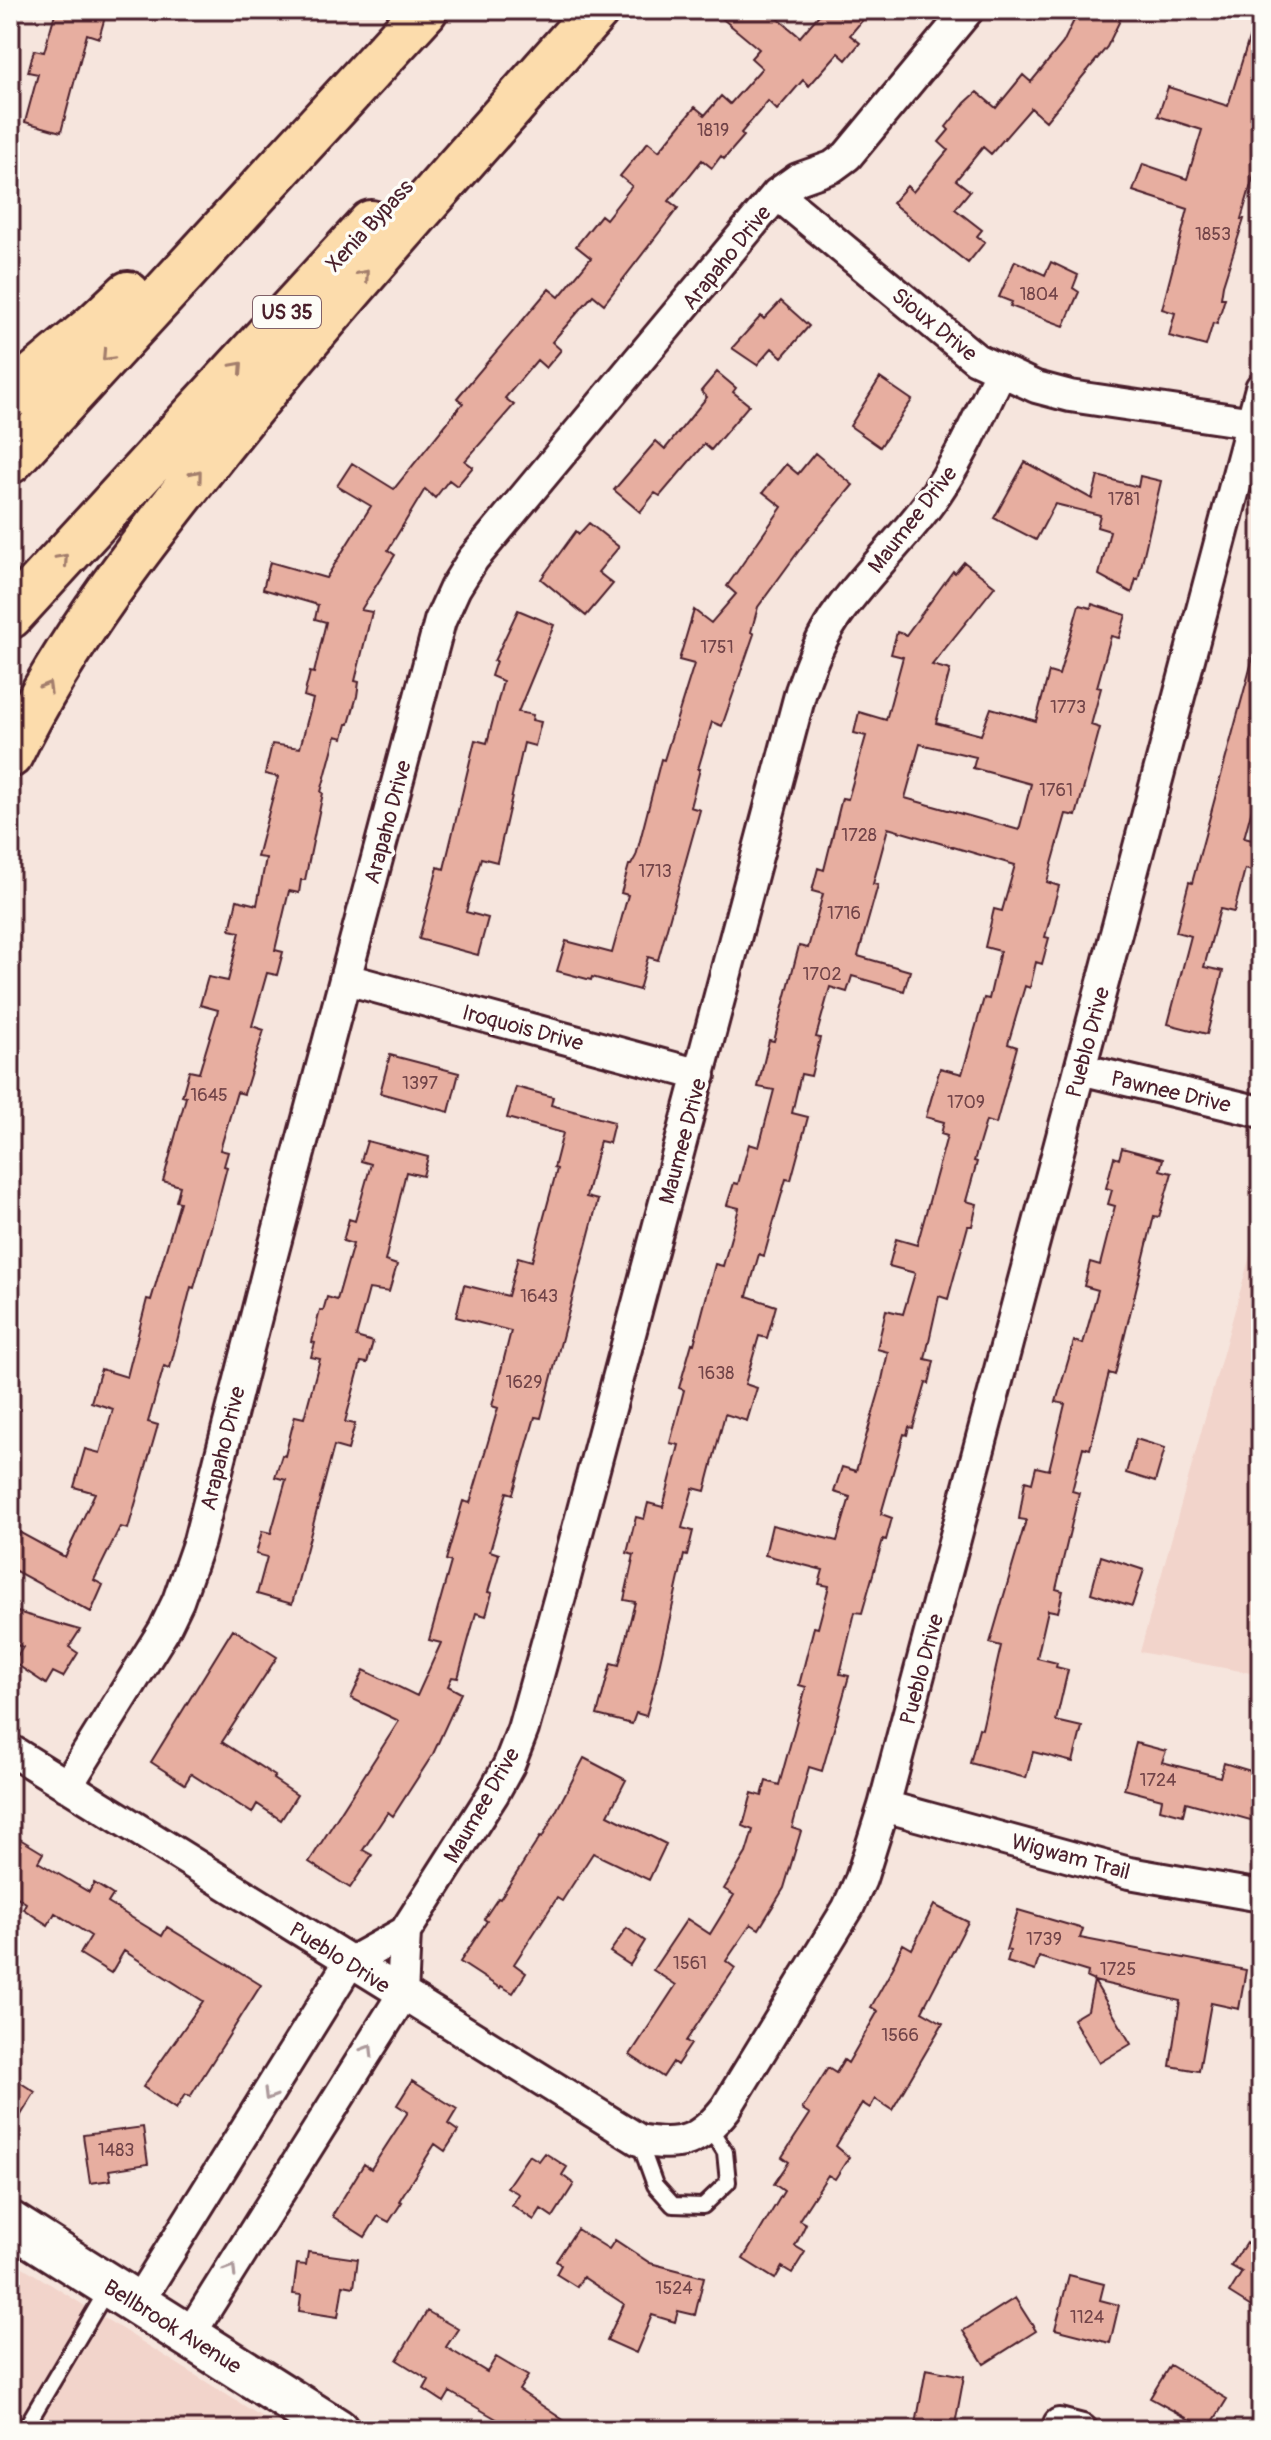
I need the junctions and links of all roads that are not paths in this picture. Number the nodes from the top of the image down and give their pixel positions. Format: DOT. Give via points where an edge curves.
graph roads {
  1 [pos="396,10"];
  2 [pos="425,10"];
  3 [pos="567,10"];
  4 [pos="597,10"];
  5 [pos="968,10"];
  6 [pos="777,194"];
  7 [pos="1000,372"];
  8 [pos="1261,388"];
  9 [pos="10,396"];
  10 [pos="1256,424"];
  11 [pos="10,461"];
  12 [pos="10,616"];
  13 [pos="10,755"];
  14 [pos="346,979"];
  15 [pos="1080,1069"];
  16 [pos="700,1075"];
  17 [pos="1261,1112"];
  18 [pos="10,1750"];
  19 [pos="67,1786"];
  20 [pos="884,1806"];
  21 [pos="1261,1896"];
  22 [pos="405,1932"];
  23 [pos="349,1963"];
  24 [pos="402,1996"];
  25 [pos="710,2128"];
  26 [pos="639,2140"];
  27 [pos="10,2223"];
  28 [pos="124,2295"];
  29 [pos="189,2336"];
  30 [pos="24,2430"];
  31 [pos="337,2430"];
  1 -- 9 [label="highway" via="166,258"];
  2 -- 11 [label="highway, one-way"];
  12 -- 3 [label="highway, Xenia Bypass / US 35, one-way"];
  13 -- 4 [label="highway, one-way" via="64,657 144,541 301,347"];
  5 -- 6 [label="street, Arapaho Drive" via="847,156"];
  6 -- 7 [label="street, Sioux Drive" via="976,359"];
  6 -- 14 [label="street, Arapaho Drive" via="473,559 455,588 440,621"];
  7 -- 10 [label="street, Sioux Drive" via="1070,396"];
  7 -- 16 [label="street, Maumee Drive" via="948,478 841,609 812,660"];
  8 -- 10 [label="street, Pueblo Drive"];
  10 -- 15 [label="street, Pueblo Drive"];
  14 -- 16 [label="street, Iroquois Drive"];
  14 -- 19 [label="street, Arapaho Drive" via="199,1541 164,1630"];
  15 -- 17 [label="street, Pawnee Drive"];
  15 -- 20 [label="street, Pueblo Drive"];
  16 -- 22 [label="street, Maumee Drive" via="523,1729 493,1794"];
  18 -- 19 [label="street, Pueblo Drive"];
  19 -- 23 [label="street, Pueblo Drive"];
  20 -- 21 [label="street, Wigwam Trail" via="1129,1873"];
  20 -- 25 [label="street, Pueblo Drive" via="848,1908"];
  22 -- 23 [label="street, Maumee Drive"];
  22 -- 24 [label="street, Maumee Drive"];
  23 -- 24 [label="street, Pueblo Drive"];
  23 -- 28 [label="street, Maumee Drive, one-way"];
  24 -- 26 [label="street, Pueblo Drive"];
  29 -- 24 [label="street, Maumee Drive, one-way"];
  25 -- 26 [label="street, Pueblo Drive" via="674,2142"];
  25 -- 26 [label="lane" via="725,2152 728,2182 703,2206 673,2205 655,2185"];
  27 -- 28 [label="street, Bellbrook Avenue"];
  28 -- 29 [label="street, Bellbrook Avenue"];
  28 -- 30 [label="lane"];
  29 -- 31 [label="street, Bellbrook Avenue"];
}
